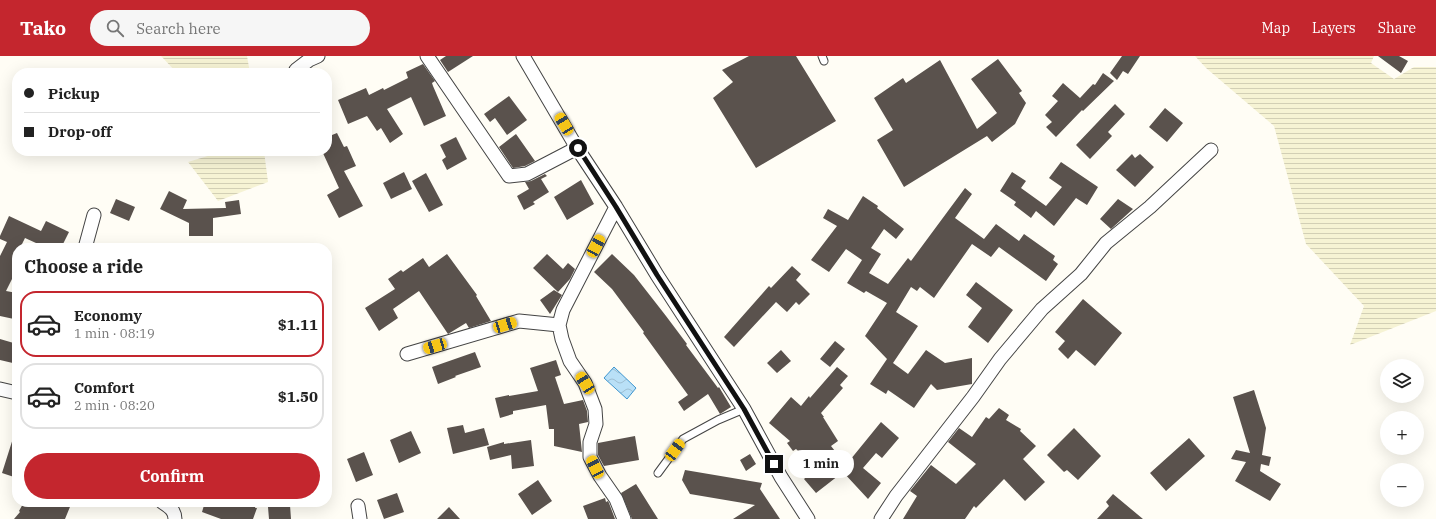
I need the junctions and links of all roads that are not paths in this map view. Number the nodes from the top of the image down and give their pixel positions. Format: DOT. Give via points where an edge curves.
graph roads {
  1 [pos="318,56"];
  2 [pos="427,56"];
  3 [pos="523,56"];
  4 [pos="299,68"];
  5 [pos="578,148"];
  6 [pos="1211,150"];
  7 [pos="616,207"];
  8 [pos="94,215"];
  9 [pos="86,243"];
  10 [pos="559,325"];
  11 [pos="407,354"];
  12 [pos="0,388"];
  13 [pos="12,391"];
  14 [pos="744,409"];
  15 [pos="658,473"];
  16 [pos="169,507"];
  17 [pos="174,519"];
  18 [pos="624,519"];
  19 [pos="808,519"];
  20 [pos="880,519"];
  1 -- 4 [label="street"];
  2 -- 5 [label="street" via="509,176 527,174"];
  3 -- 5 [label="street"];
  5 -- 7 [label="street"];
  6 -- 20 [label="street" via="1150,208 1106,243 1081,274 1042,309 1000,359"];
  7 -- 10 [label="street" via="562,310"];
  7 -- 14 [label="street"];
  8 -- 9 [label="street"];
  10 -- 11 [label="street" via="519,321"];
  10 -- 18 [label="street" via="570,361 585,383 595,409 596,424 590,442 590,457 616,499"];
  12 -- 13 [label="street"];
  14 -- 15 [label="lane" via="683,439"];
  14 -- 19 [label="street" via="781,477"];
  16 -- 17 [label="street" via="175,513"];
}
